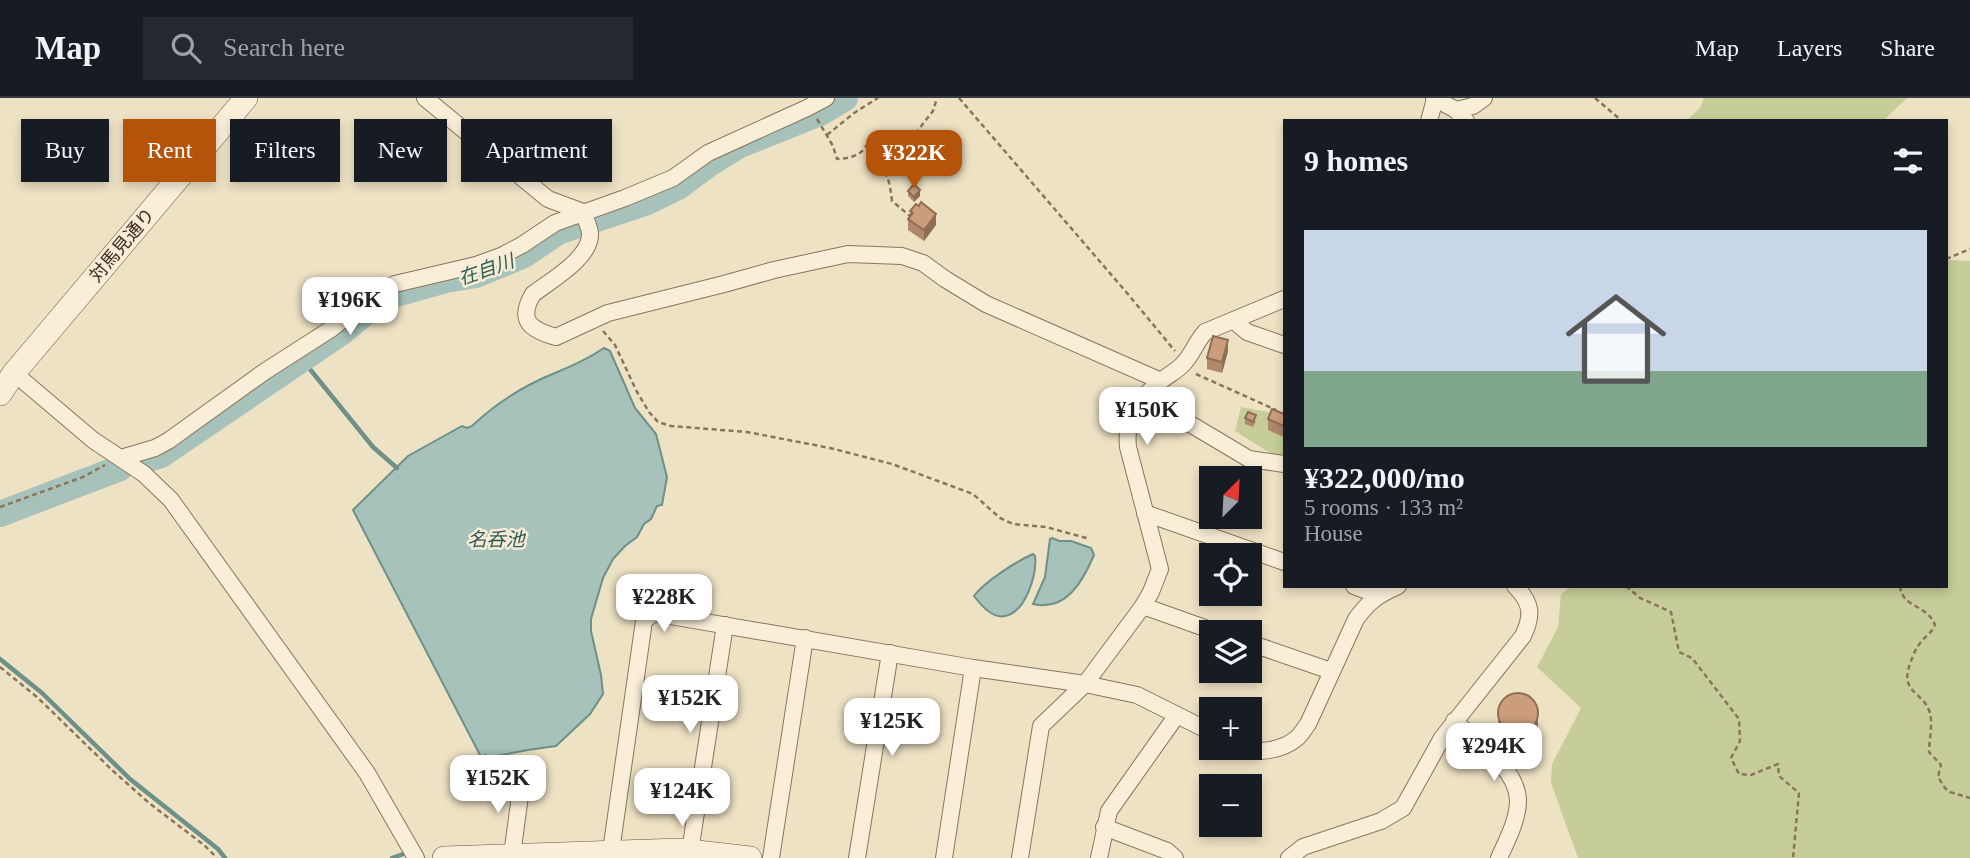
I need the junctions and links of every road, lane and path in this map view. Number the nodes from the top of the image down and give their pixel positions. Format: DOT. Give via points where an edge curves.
graph roads {
  1 [pos="246,98"];
  2 [pos="425,98"];
  3 [pos="826,98"];
  4 [pos="878,98"];
  5 [pos="937,98"];
  6 [pos="959,98"];
  7 [pos="1435,98"];
  8 [pos="1484,98"];
  9 [pos="1595,98"];
  10 [pos="810,107"];
  11 [pos="1461,115"];
  12 [pos="1430,119"];
  13 [pos="1620,119"];
  14 [pos="826,135"];
  15 [pos="888,175"];
  16 [pos="583,212"];
  17 [pos="910,216"];
  18 [pos="1970,249"];
  19 [pos="1948,257"];
  20 [pos="1283,299"];
  21 [pos="1234,321"];
  22 [pos="589,322"];
  23 [pos="1283,345"];
  24 [pos="1185,363"];
  25 [pos="6,378"];
  26 [pos="1161,381"];
  27 [pos="1145,397"];
  28 [pos="1276,410"];
  29 [pos="121,458"];
  30 [pos="1283,464"];
  31 [pos="0,507"];
  32 [pos="1145,513"];
  33 [pos="1090,539"];
  34 [pos="1283,562"];
  35 [pos="1359,588"];
  36 [pos="1394,588"];
  37 [pos="1516,588"];
  38 [pos="1628,588"];
  39 [pos="1900,588"];
  40 [pos="1378,595"];
  41 [pos="1143,606"];
  42 [pos="725,625"];
  43 [pos="1199,626"];
  44 [pos="805,638"];
  45 [pos="1262,647"];
  46 [pos="890,653"];
  47 [pos="0,667"];
  48 [pos="973,668"];
  49 [pos="1331,671"];
  50 [pos="1085,684"];
  51 [pos="1177,715"];
  52 [pos="1454,721"];
  53 [pos="1199,726"];
  54 [pos="1262,751"];
  55 [pos="522,781"];
  56 [pos="1970,797"];
  57 [pos="1104,827"];
  58 [pos="690,854"];
  59 [pos="512,855"];
  60 [pos="610,855"];
  61 [pos="217,858"];
  62 [pos="416,858"];
  63 [pos="444,858"];
  64 [pos="750,858"];
  65 [pos="771,858"];
  66 [pos="857,858"];
  67 [pos="944,858"];
  68 [pos="1020,858"];
  69 [pos="1100,858"];
  70 [pos="1175,858"];
  71 [pos="1289,858"];
  72 [pos="1499,858"];
  73 [pos="1793,858"];
  1 -- 25 [label="street, 対馬見通り"];
  2 -- 16 [label="street" via="548,199"];
  3 -- 10 [label="street"];
  4 -- 14 [label="path"];
  5 -- 15 [label="path" via="902,164"];
  6 -- 24 [label="path"];
  7 -- 11 [label="street"];
  7 -- 12 [label="street"];
  8 -- 11 [label="street"];
  9 -- 13 [label="path"];
  10 -- 14 [label="path"];
  10 -- 16 [label="street" via="708,152 673,178"];
  14 -- 15 [label="path" via="837,159 850,158 866,146"];
  15 -- 17 [label="path" via="892,201"];
  16 -- 22 [label="street" via="590,234 582,255 533,294 526,312 532,327 556,337"];
  16 -- 29 [label="street" via="555,223 501,256 396,284 375,294 331,330 168,441"];
  18 -- 19 [label="path"];
  20 -- 21 [label="street"];
  21 -- 23 [label="street" via="1247,332"];
  21 -- 24 [label="street" via="1205,332"];
  22 -- 26 [label="street" via="608,313 848,254 902,256 923,263 986,304"];
  22 -- 33 [label="path" via="615,345 637,392 658,422 747,432 892,464 973,494 1013,524"];
  24 -- 26 [label="street"];
  24 -- 28 [label="path" via="1198,377"];
  25 -- 29 [label="street"];
  26 -- 27 [label="street"];
  27 -- 30 [label="street" via="1249,459"];
  27 -- 32 [label="street" via="1131,412 1126,431"];
  29 -- 31 [label="path"];
  29 -- 62 [label="street" via="171,500 367,773"];
  32 -- 34 [label="street"];
  32 -- 41 [label="street" via="1160,569"];
  35 -- 40 [label="street"];
  36 -- 40 [label="street"];
  37 -- 52 [label="street" via="1530,611 1523,636"];
  38 -- 73 [label="path" via="1671,612 1679,652 1692,659 1739,719 1740,741 1731,758 1739,774 1751,775 1778,764 1779,776 1798,793"];
  39 -- 56 [label="path" via="1905,600 1931,615 1935,625 1918,645 1907,678 1929,710 1929,752 1941,765 1938,778 1945,788"];
  40 -- 49 [label="street" via="1356,619"];
  41 -- 43 [label="street"];
  41 -- 50 [label="street"];
  42 -- 44 [label="street"];
  42 -- 58 [label="street"];
  42 -- 60 [label="street" via="653,613 644,621"];
  44 -- 46 [label="street"];
  44 -- 65 [label="street"];
  45 -- 49 [label="street"];
  46 -- 48 [label="street"];
  46 -- 66 [label="street"];
  47 -- 61 [label="path" via="139,795"];
  48 -- 50 [label="street"];
  48 -- 67 [label="street"];
  49 -- 54 [label="street" via="1297,738"];
  50 -- 51 [label="street" via="1137,695"];
  50 -- 68 [label="street" via="1041,726"];
  51 -- 53 [label="street"];
  51 -- 57 [label="street" via="1109,811"];
  52 -- 71 [label="street" via="1403,808 1381,821 1303,847"];
  52 -- 72 [label="street" via="1502,765 1516,788 1516,814"];
  55 -- 59 [label="street"];
  57 -- 69 [label="street"];
  57 -- 70 [label="street"];
  58 -- 60 [label="street"];
  58 -- 64 [label="street"];
  59 -- 60 [label="street"];
  59 -- 63 [label="street"];
}
